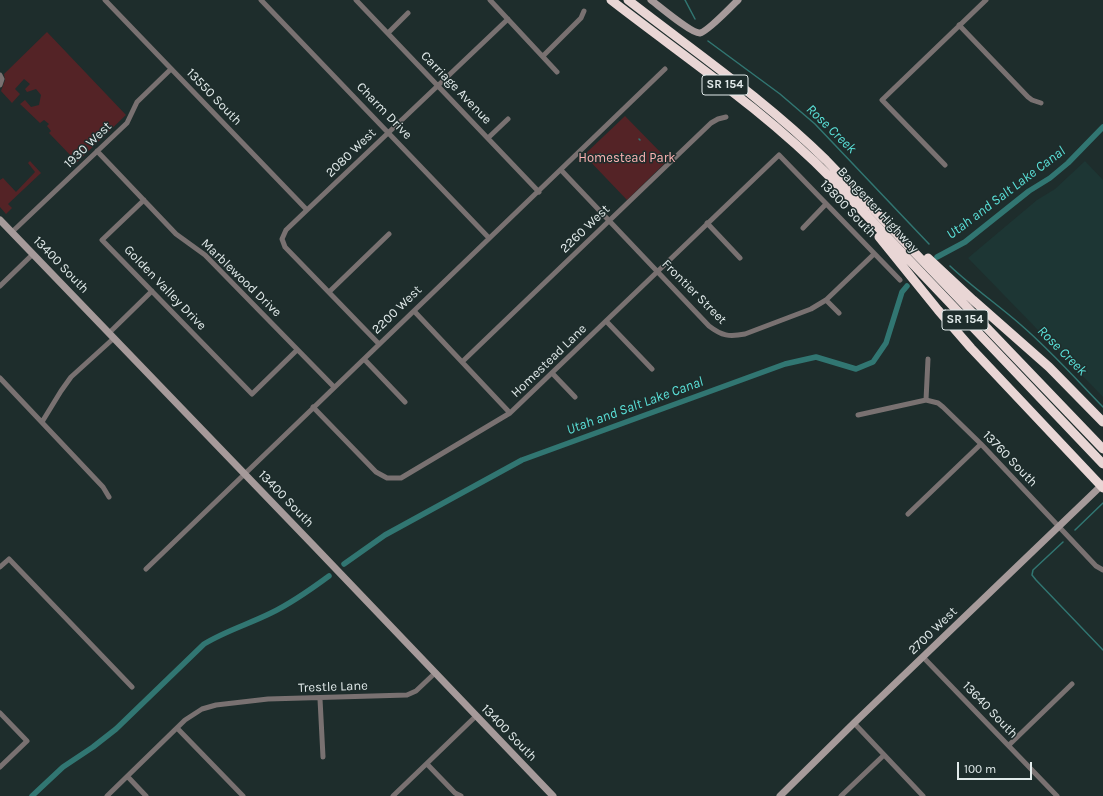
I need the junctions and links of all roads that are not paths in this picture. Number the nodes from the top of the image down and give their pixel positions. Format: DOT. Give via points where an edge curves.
graph roads {
  1 [pos="105,0"];
  2 [pos="261,0"];
  3 [pos="356,0"];
  4 [pos="490,0"];
  5 [pos="611,0"];
  6 [pos="628,0"];
  7 [pos="651,0"];
  8 [pos="738,0"];
  9 [pos="984,1"];
  10 [pos="584,11"];
  11 [pos="408,13"];
  12 [pos="508,19"];
  13 [pos="959,26"];
  14 [pos="388,33"];
  15 [pos="543,56"];
  16 [pos="171,69"];
  17 [pos="665,69"];
  18 [pos="557,72"];
  19 [pos="0,75"];
  20 [pos="0,85"];
  21 [pos="438,85"];
  22 [pos="1041,103"];
  23 [pos="726,117"];
  24 [pos="508,119"];
  25 [pos="388,132"];
  26 [pos="488,138"];
  27 [pos="97,151"];
  28 [pos="779,155"];
  29 [pos="945,165"];
  30 [pos="561,170"];
  31 [pos="832,179"];
  32 [pos="539,192"];
  33 [pos="859,195"];
  34 [pos="144,200"];
  35 [pos="826,204"];
  36 [pos="307,210"];
  37 [pos="0,220"];
  38 [pos="609,221"];
  39 [pos="707,223"];
  40 [pos="803,228"];
  41 [pos="12,232"];
  42 [pos="389,234"];
  43 [pos="489,238"];
  44 [pos="33,254"];
  45 [pos="874,254"];
  46 [pos="740,258"];
  47 [pos="658,271"];
  48 [pos="900,280"];
  49 [pos="0,286"];
  50 [pos="152,291"];
  51 [pos="329,292"];
  52 [pos="826,300"];
  53 [pos="414,311"];
  54 [pos="839,312"];
  55 [pos="606,321"];
  56 [pos="111,335"];
  57 [pos="379,344"];
  58 [pos="297,350"];
  59 [pos="364,359"];
  60 [pos="928,359"];
  61 [pos="462,362"];
  62 [pos="652,369"];
  63 [pos="552,373"];
  64 [pos="0,378"];
  65 [pos="334,388"];
  66 [pos="575,396"];
  67 [pos="926,400"];
  68 [pos="404,402"];
  69 [pos="313,407"];
  70 [pos="510,413"];
  71 [pos="858,415"];
  72 [pos="42,422"];
  73 [pos="1103,422"];
  74 [pos="981,444"];
  75 [pos="1103,449"];
  76 [pos="1101,462"];
  77 [pos="244,473"];
  78 [pos="1102,486"];
  79 [pos="109,497"];
  80 [pos="908,514"];
  81 [pos="1059,526"];
  82 [pos="0,567"];
  83 [pos="146,569"];
  84 [pos="1103,570"];
  85 [pos="923,657"];
  86 [pos="435,673"];
  87 [pos="1072,684"];
  88 [pos="132,687"];
  89 [pos="320,699"];
  90 [pos="0,713"];
  91 [pos="476,716"];
  92 [pos="854,723"];
  93 [pos="177,728"];
  94 [pos="1009,745"];
  95 [pos="884,755"];
  96 [pos="324,757"];
  97 [pos="427,764"];
  98 [pos="0,767"];
  99 [pos="128,777"];
  100 [pos="108,796"];
  101 [pos="146,796"];
  102 [pos="243,796"];
  103 [pos="393,796"];
  104 [pos="461,796"];
  105 [pos="553,796"];
  106 [pos="780,796"];
  107 [pos="842,796"];
  108 [pos="923,796"];
  109 [pos="1057,796"];
  1 -- 16 [label="street, 13550 South"];
  2 -- 25 [label="street, Charm Drive"];
  3 -- 14 [label="street, Carriage Avenue"];
  4 -- 12 [label="street"];
  5 -- 31 [label="highway, Bangerter Highway / SR 154" via="751,105"];
  6 -- 33 [label="highway, Bangerter Highway / SR 154" via="770,110 813,147"];
  7 -- 8 [label="street" via="689,29 702,33"];
  9 -- 13 [label="street"];
  10 -- 15 [label="street" via="581,18"];
  11 -- 14 [label="street"];
  12 -- 15 [label="street"];
  12 -- 21 [label="street, 2080 West"];
  13 -- 22 [label="street" via="1028,97"];
  13 -- 29 [label="street" via="882,100"];
  14 -- 21 [label="street, Carriage Avenue"];
  15 -- 18 [label="street"];
  16 -- 27 [label="street, 1930 West" via="137,102 126,123"];
  16 -- 36 [label="street, 13550 South"];
  17 -- 30 [label="street, 2200 West"];
  19 -- 20 [label="street"];
  21 -- 25 [label="street, 2080 West"];
  21 -- 26 [label="street, Carriage Avenue"];
  23 -- 38 [label="street, 2260 West" via="711,123"];
  24 -- 26 [label="street"];
  25 -- 36 [label="street, 2080 West"];
  25 -- 43 [label="street, Charm Drive"];
  26 -- 32 [label="street, Carriage Avenue"];
  27 -- 34 [label="street, Marblewood Drive"];
  27 -- 41 [label="street, 1930 West"];
  28 -- 35 [label="street, 13800 South"];
  28 -- 39 [label="street, Homestead Lane"];
  30 -- 32 [label="street, 2200 West"];
  30 -- 38 [label="street, Frontier Street"];
  31 -- 76 [label="highway, Bangerter Highway / SR 154"];
  31 -- 78 [label="highway" via="953,327 1011,392"];
  32 -- 43 [label="street, 2200 West"];
  33 -- 73 [label="highway" via="1049,367"];
  33 -- 75 [label="highway, Bangerter Highway / SR 154"];
  34 -- 50 [label="street, Golden Valley Drive" via="102,240"];
  34 -- 58 [label="street, Marblewood Drive" via="176,234 205,255"];
  35 -- 40 [label="street"];
  35 -- 45 [label="street, 13800 South"];
  36 -- 51 [label="street, 2080 West" via="286,230 282,239 285,247"];
  37 -- 41 [label="street, 13400 South"];
  38 -- 47 [label="street, Frontier Street"];
  38 -- 61 [label="street, 2260 West"];
  39 -- 46 [label="street"];
  39 -- 47 [label="street, Homestead Lane"];
  41 -- 44 [label="street, 13400 South"];
  42 -- 51 [label="street"];
  43 -- 53 [label="street, 2200 West"];
  44 -- 49 [label="street"];
  44 -- 56 [label="street, 13400 South"];
  45 -- 48 [label="street, 13800 South"];
  45 -- 52 [label="street, Frontier Street"];
  47 -- 52 [label="street, Frontier Street" via="709,326 725,335 745,334 811,309"];
  47 -- 55 [label="street, Homestead Lane"];
  50 -- 56 [label="street"];
  50 -- 58 [label="street, Golden Valley Drive" via="252,394"];
  51 -- 57 [label="street"];
  52 -- 54 [label="street"];
  53 -- 57 [label="street, 2200 West"];
  53 -- 61 [label="street"];
  55 -- 62 [label="street"];
  55 -- 63 [label="street, Homestead Lane"];
  56 -- 72 [label="street" via="71,377"];
  56 -- 77 [label="street, 13400 South"];
  57 -- 59 [label="street, 2200 West"];
  58 -- 65 [label="street, Marblewood Drive"];
  59 -- 65 [label="street, 2200 West"];
  59 -- 68 [label="street"];
  60 -- 67 [label="street"];
  61 -- 70 [label="street"];
  63 -- 66 [label="street"];
  63 -- 70 [label="street, Homestead Lane"];
  64 -- 72 [label="street"];
  65 -- 69 [label="street, 2200 West"];
  67 -- 71 [label="street"];
  67 -- 74 [label="street, 13760 South" via="943,407"];
  69 -- 70 [label="street, Homestead Lane" via="376,472 387,478 401,478"];
  69 -- 77 [label="street, 2200 West"];
  72 -- 79 [label="street" via="103,487"];
  74 -- 80 [label="street"];
  74 -- 81 [label="street, 13760 South"];
  77 -- 83 [label="street, 2200 West" via="240,480"];
  77 -- 86 [label="street, 13400 South"];
  78 -- 81 [label="street, 2700 West"];
  81 -- 84 [label="street, 13760 South" via="1096,566"];
  81 -- 85 [label="street, 2700 West"];
  82 -- 88 [label="street" via="9,558"];
  85 -- 92 [label="street, 2700 West"];
  85 -- 94 [label="street, 13640 South"];
  86 -- 89 [label="street, Trestle Lane" via="416,691 407,695"];
  86 -- 91 [label="street, 13400 South"];
  87 -- 94 [label="street"];
  89 -- 93 [label="street, Trestle Lane" via="268,699 209,706 196,712"];
  89 -- 96 [label="street"];
  90 -- 98 [label="street" via="27,741"];
  91 -- 97 [label="street"];
  91 -- 105 [label="street, 13400 South"];
  92 -- 95 [label="street"];
  92 -- 106 [label="street, 2700 West"];
  93 -- 99 [label="street, Trestle Lane"];
  93 -- 102 [label="street"];
  94 -- 109 [label="street, 13640 South"];
  95 -- 107 [label="street"];
  95 -- 108 [label="street"];
  97 -- 103 [label="street"];
  97 -- 104 [label="street"];
  99 -- 100 [label="street, Trestle Lane"];
  99 -- 101 [label="street"];
}
